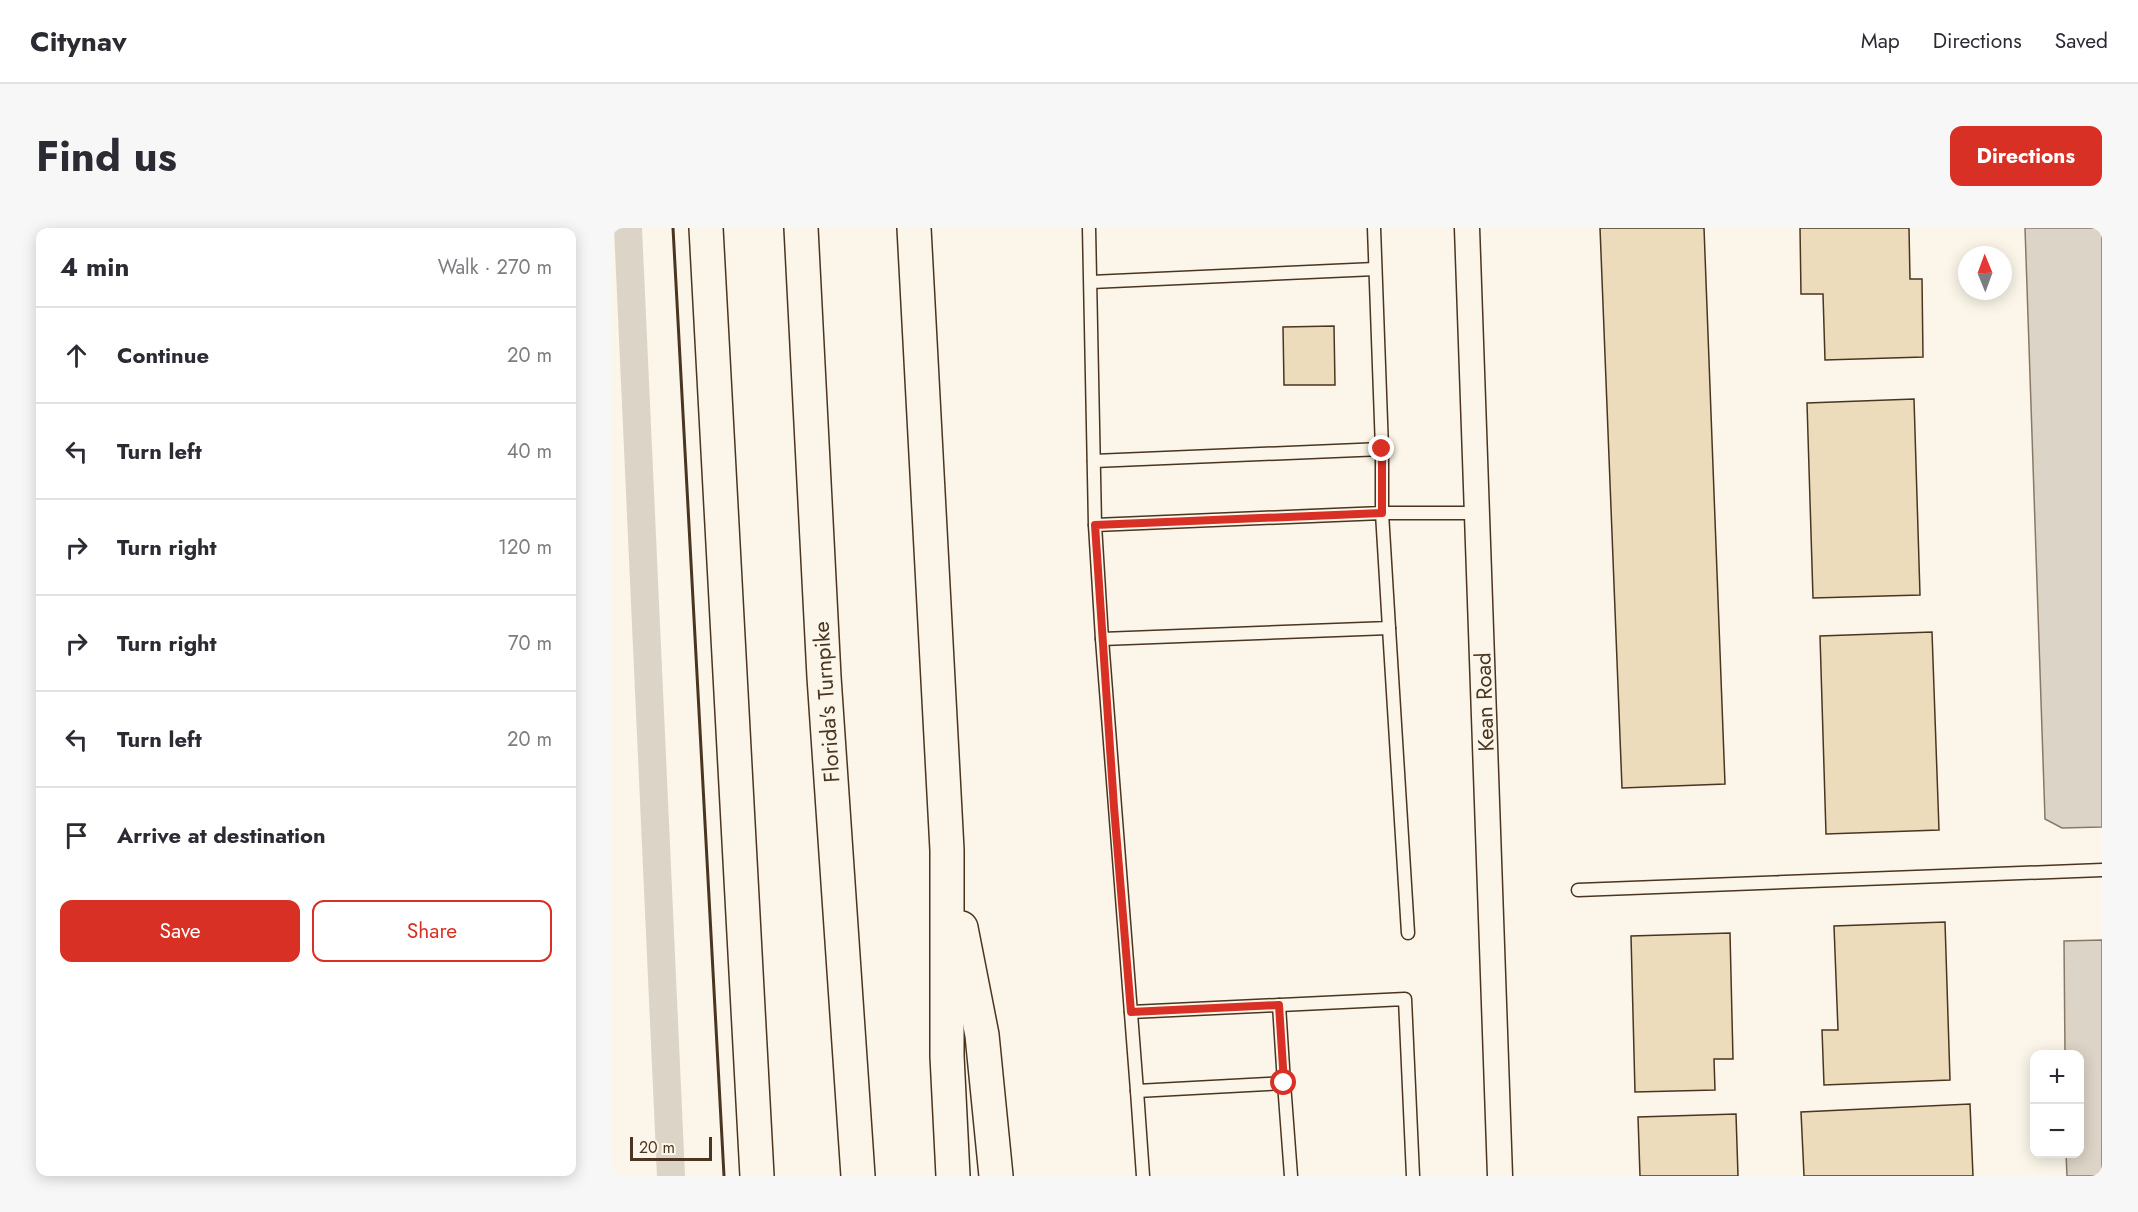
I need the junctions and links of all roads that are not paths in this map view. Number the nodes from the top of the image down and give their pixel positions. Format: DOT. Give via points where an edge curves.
graph roads {
  1 [pos="706,228"];
  2 [pos="801,228"];
  3 [pos="914,228"];
  4 [pos="1089,228"];
  5 [pos="1374,228"];
  6 [pos="1467,228"];
  7 [pos="1375,269"];
  8 [pos="1091,282"];
  9 [pos="1382,449"];
  10 [pos="1094,461"];
  11 [pos="1382,513"];
  12 [pos="1477,513"];
  13 [pos="1095,525"];
  14 [pos="1389,628"];
  15 [pos="1102,639"];
  16 [pos="947,850"];
  17 [pos="2102,870"];
  18 [pos="1578,890"];
  19 [pos="1408,933"];
  20 [pos="1279,1005"];
  21 [pos="1131,1012"];
  22 [pos="1284,1083"];
  23 [pos="1137,1091"];
  24 [pos="757,1176"];
  25 [pos="858,1176"];
  26 [pos="953,1176"];
  27 [pos="996,1176"];
  28 [pos="1143,1176"];
  29 [pos="1291,1176"];
  30 [pos="1413,1176"];
  31 [pos="1500,1176"];
  1 -- 24 [label="highway"];
  2 -- 25 [label="highway, Florida's Turnpike" via="824,677"];
  3 -- 16 [label="highway"];
  4 -- 8 [label="lane"];
  5 -- 7 [label="lane"];
  6 -- 12 [label="street, Kean Road"];
  7 -- 8 [label="lane"];
  7 -- 9 [label="lane"];
  8 -- 10 [label="lane"];
  9 -- 10 [label="lane"];
  9 -- 11 [label="lane"];
  10 -- 13 [label="lane"];
  11 -- 12 [label="lane"];
  11 -- 13 [label="lane"];
  11 -- 14 [label="lane"];
  12 -- 31 [label="street, Kean Road"];
  13 -- 15 [label="lane"];
  14 -- 15 [label="lane"];
  14 -- 19 [label="lane"];
  15 -- 21 [label="lane"];
  16 -- 26 [label="highway" via="947,1056"];
  16 -- 27 [label="highway" via="981,1035"];
  17 -- 18 [label="lane"];
  20 -- 21 [label="lane"];
  20 -- 22 [label="lane"];
  20 -- 30 [label="lane" via="1406,999"];
  21 -- 23 [label="lane"];
  22 -- 23 [label="lane"];
  22 -- 29 [label="lane"];
  23 -- 28 [label="lane"];
}
